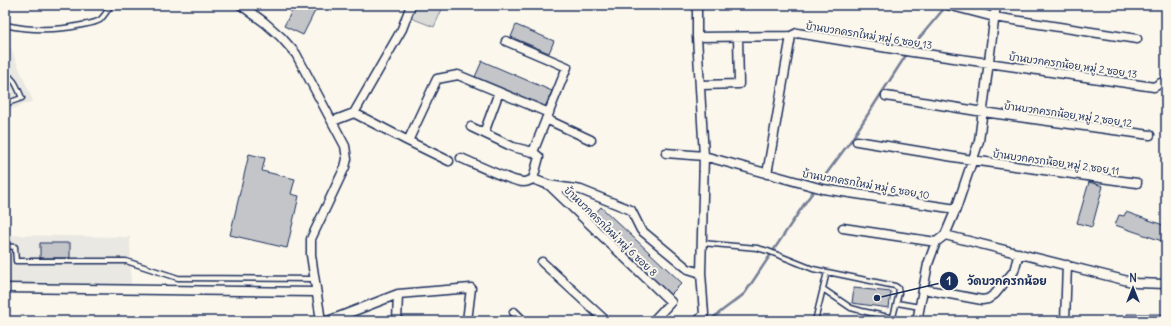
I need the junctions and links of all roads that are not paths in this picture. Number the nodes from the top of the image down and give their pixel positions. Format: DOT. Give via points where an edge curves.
graph roads {
  1 [pos="111,5"];
  2 [pos="241,5"];
  3 [pos="411,5"];
  4 [pos="696,5"];
  5 [pos="948,5"];
  6 [pos="996,5"];
  7 [pos="994,17"];
  8 [pos="5,25"];
  9 [pos="791,36"];
  10 [pos="697,37"];
  11 [pos="738,37"];
  12 [pos="1137,39"];
  13 [pos="506,41"];
  14 [pos="989,64"];
  15 [pos="5,73"];
  16 [pos="1166,80"];
  17 [pos="701,85"];
  18 [pos="499,92"];
  19 [pos="886,96"];
  20 [pos="5,104"];
  21 [pos="983,112"];
  22 [pos="354,113"];
  23 [pos="548,116"];
  24 [pos="333,121"];
  25 [pos="471,127"];
  26 [pos="484,133"];
  27 [pos="1150,135"];
  28 [pos="591,140"];
  29 [pos="408,141"];
  30 [pos="857,141"];
  31 [pos="533,152"];
  32 [pos="666,153"];
  33 [pos="704,156"];
  34 [pos="461,158"];
  35 [pos="972,160"];
  36 [pos="449,161"];
  37 [pos="766,174"];
  38 [pos="533,178"];
  39 [pos="1136,183"];
  40 [pos="549,185"];
  41 [pos="956,209"];
  42 [pos="843,228"];
  43 [pos="945,235"];
  44 [pos="936,242"];
  45 [pos="702,243"];
  46 [pos="5,246"];
  47 [pos="1019,253"];
  48 [pos="542,262"];
  49 [pos="1067,265"];
  50 [pos="827,272"];
  51 [pos="701,273"];
  52 [pos="314,279"];
  53 [pos="1166,284"];
  54 [pos="5,288"];
  55 [pos="823,289"];
  56 [pos="923,289"];
  57 [pos="316,292"];
  58 [pos="398,294"];
  59 [pos="897,303"];
  60 [pos="920,307"];
  61 [pos="514,312"];
  62 [pos="893,319"];
  63 [pos="321,321"];
  64 [pos="328,321"];
  65 [pos="397,321"];
  66 [pos="467,321"];
  67 [pos="524,321"];
  68 [pos="606,321"];
  69 [pos="653,321"];
  70 [pos="698,321"];
  71 [pos="815,321"];
  72 [pos="918,321"];
  73 [pos="1065,321"];
  1 -- 8 [label="lane" via="99,20 68,28 40,30"];
  2 -- 24 [label="street" via="281,37 296,54"];
  3 -- 22 [label="street" via="402,29"];
  4 -- 10 [label="street"];
  5 -- 7 [label="street"];
  6 -- 7 [label="street"];
  7 -- 12 [label="street"];
  7 -- 14 [label="street"];
  9 -- 11 [label="street, บ้านบวกครกใหม่ หมู่ 6 ซอย 13"];
  9 -- 14 [label="street, บ้านบวกครกใหม่ หมู่ 6 ซอย 13" via="797,33"];
  9 -- 37 [label="street"];
  10 -- 11 [label="street, บ้านบวกครกใหม่ หมู่ 6 ซอย 13"];
  10 -- 17 [label="street"];
  11 -- 17 [label="street" via="739,84"];
  13 -- 23 [label="street" via="568,67"];
  14 -- 16 [label="street, บ้านบวกครกน้อย หมู่ 2 ซอย 13" via="1154,87"];
  14 -- 21 [label="street"];
  15 -- 20 [label="lane" via="15,81 22,98"];
  17 -- 33 [label="street"];
  18 -- 23 [label="street"];
  18 -- 26 [label="street"];
  18 -- 29 [label="street" via="458,75 437,79"];
  19 -- 21 [label="street, บ้านบวกครกน้อย หมู่ 2 ซอย 12"];
  21 -- 27 [label="street, บ้านบวกครกน้อย หมู่ 2 ซอย 12"];
  21 -- 35 [label="street" via="979,141"];
  22 -- 24 [label="street"];
  22 -- 29 [label="street"];
  23 -- 28 [label="street"];
  23 -- 31 [label="street"];
  24 -- 52 [label="street" via="346,146 347,159 346,167 311,239"];
  25 -- 26 [label="street"];
  26 -- 31 [label="street" via="513,147"];
  29 -- 36 [label="street"];
  30 -- 35 [label="street, บ้านบวกครกน้อย หมู่ 2 ซอย 11"];
  31 -- 38 [label="street" via="539,157"];
  32 -- 33 [label="street, บ้านบวกครกใหม่ หมู่ 6 ซอย 10"];
  33 -- 37 [label="street, บ้านบวกครกใหม่ หมู่ 6 ซอย 10"];
  33 -- 45 [label="street"];
  34 -- 38 [label="street" via="511,179 523,182"];
  35 -- 39 [label="street, บ้านบวกครกน้อย หมู่ 2 ซอย 11"];
  35 -- 41 [label="street"];
  37 -- 41 [label="street, บ้านบวกครกใหม่ หมู่ 6 ซอย 10" via="827,189"];
  38 -- 40 [label="street, บ้านบวกครกใหม่ หมู่ 6 ซอย 8"];
  40 -- 51 [label="street" via="580,190 632,210 641,230 688,269"];
  40 -- 69 [label="street, บ้านบวกครกใหม่ หมู่ 6 ซอย 8" via="671,302"];
  41 -- 43 [label="street"];
  42 -- 44 [label="street"];
  43 -- 44 [label="street"];
  43 -- 47 [label="street"];
  44 -- 56 [label="street"];
  45 -- 50 [label="lane" via="768,250 813,269"];
  45 -- 51 [label="street"];
  46 -- 52 [label="lane" via="15,246 16,261 126,261 178,278"];
  47 -- 49 [label="street"];
  47 -- 56 [label="street" via="1014,271 988,299"];
  48 -- 68 [label="street"];
  49 -- 53 [label="street" via="1136,283"];
  49 -- 73 [label="street"];
  50 -- 55 [label="lane"];
  50 -- 59 [label="lane" via="895,286 899,293"];
  51 -- 70 [label="street" via="704,314"];
  52 -- 57 [label="street"];
  54 -- 57 [label="street"];
  55 -- 62 [label="lane" via="851,308"];
  55 -- 71 [label="lane"];
  56 -- 60 [label="street"];
  57 -- 63 [label="street"];
  58 -- 64 [label="street"];
  58 -- 65 [label="street"];
  58 -- 66 [label="street" via="471,288"];
  59 -- 60 [label="lane"];
  59 -- 62 [label="lane"];
  60 -- 72 [label="street"];
  61 -- 67 [label="street"];
}
